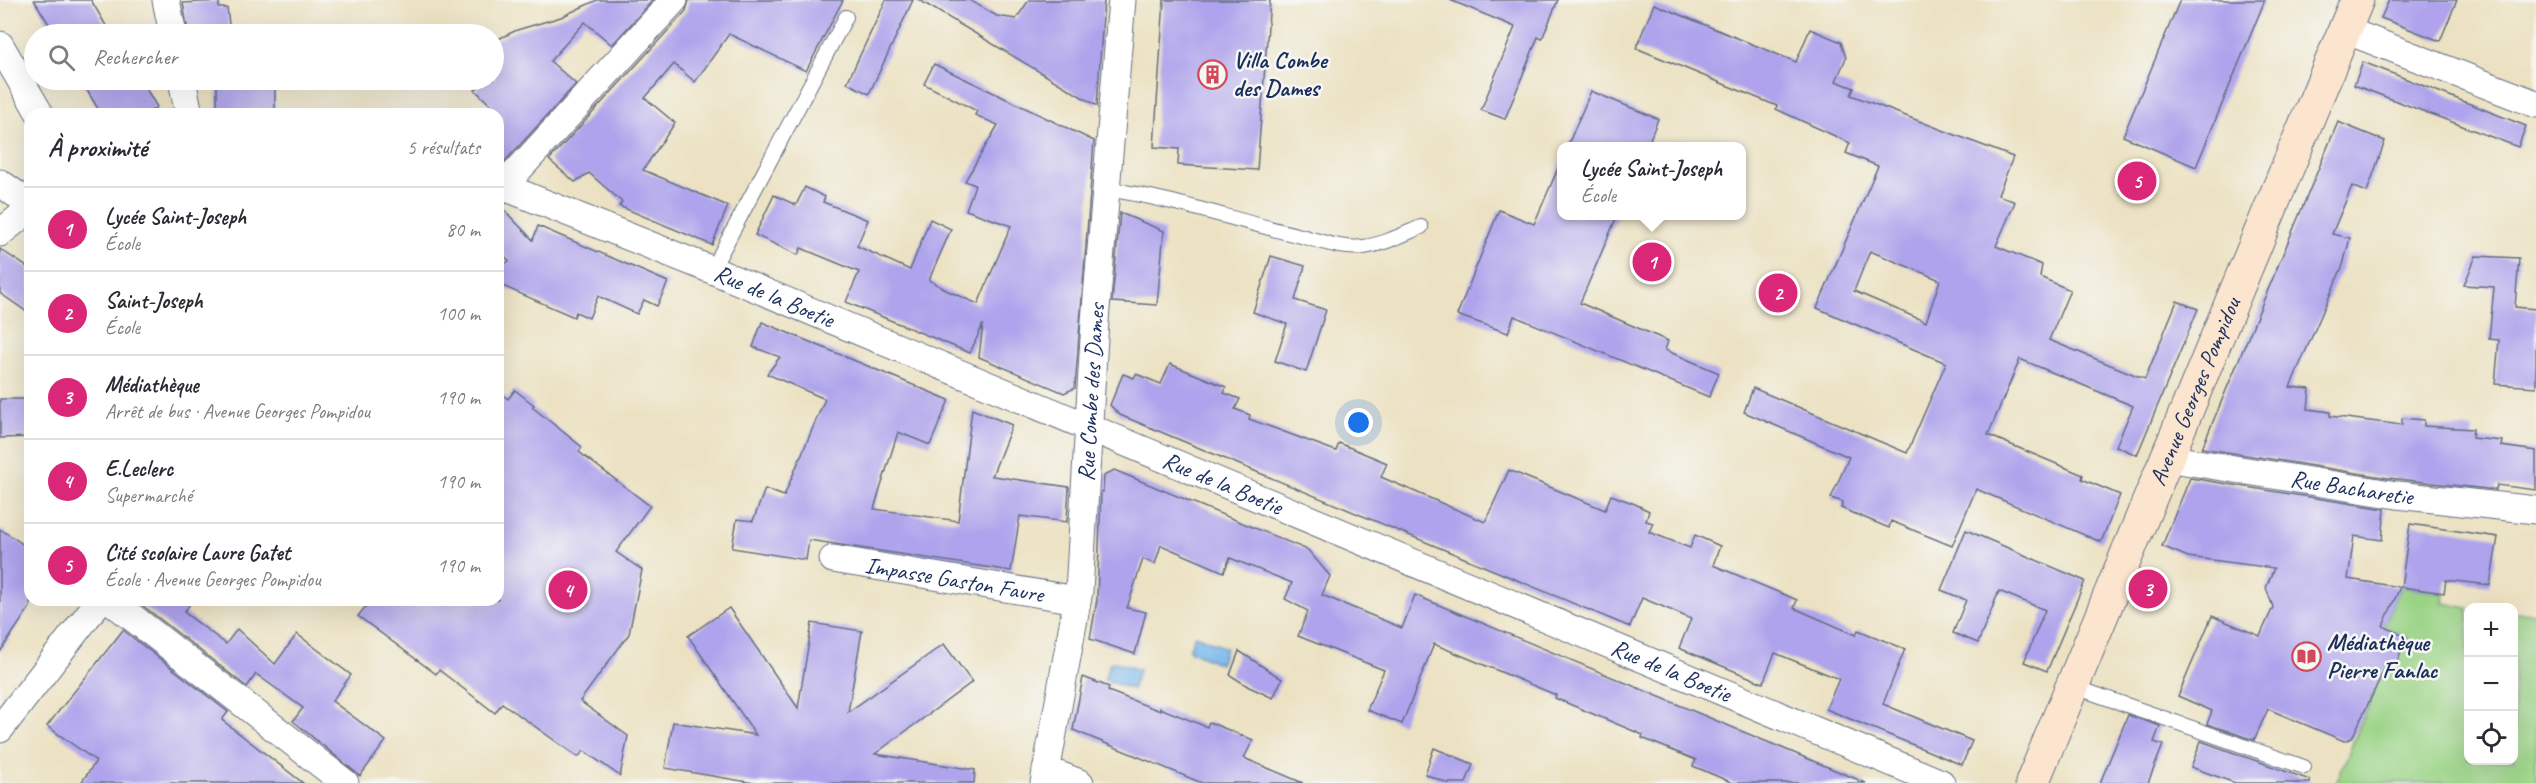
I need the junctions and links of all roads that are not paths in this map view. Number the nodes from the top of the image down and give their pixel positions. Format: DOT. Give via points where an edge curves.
graph roads {
  1 [pos="166,0"];
  2 [pos="674,0"];
  3 [pos="1122,0"];
  4 [pos="2351,15"];
  5 [pos="846,17"];
  6 [pos="171,24"];
  7 [pos="0,45"];
  8 [pos="24,86"];
  9 [pos="26,90"];
  10 [pos="184,90"];
  11 [pos="2536,104"];
  12 [pos="37,108"];
  13 [pos="188,108"];
  14 [pos="0,183"];
  15 [pos="504,186"];
  16 [pos="504,188"];
  17 [pos="1106,189"];
  18 [pos="24,200"];
  19 [pos="24,214"];
  20 [pos="1420,227"];
  21 [pos="0,233"];
  22 [pos="712,270"];
  23 [pos="1089,426"];
  24 [pos="2166,458"];
  25 [pos="2536,510"];
  26 [pos="833,559"];
  27 [pos="1077,600"];
  28 [pos="95,606"];
  29 [pos="118,606"];
  30 [pos="2072,686"];
  31 [pos="0,729"];
  32 [pos="2304,767"];
  33 [pos="1045,777"];
  34 [pos="345,783"];
  35 [pos="1080,783"];
  36 [pos="1941,783"];
  37 [pos="2032,783"];
  1 -- 6 [label="street"];
  2 -- 15 [label="street"];
  3 -- 17 [label="street, Rue Combe des Dames"];
  4 -- 11 [label="street"];
  4 -- 24 [label="main road, Avenue Georges Pompidou"];
  5 -- 22 [label="lane"];
  7 -- 8 [label="street"];
  9 -- 12 [label="street"];
  10 -- 13 [label="street"];
  14 -- 18 [label="street"];
  16 -- 22 [label="street, Rue de la Boetie"];
  17 -- 20 [label="lane" via="1149,195 1345,247 1388,241"];
  17 -- 23 [label="street, Rue Combe des Dames"];
  19 -- 21 [label="street"];
  22 -- 23 [label="street, Rue de la Boetie"];
  23 -- 27 [label="street, Rue Combe des Dames"];
  23 -- 36 [label="street, Rue de la Boetie"];
  24 -- 25 [label="street, Rue Bacharetie" via="2397,495"];
  24 -- 30 [label="main road, Avenue Georges Pompidou"];
  26 -- 27 [label="street, Impasse Gaston Faure"];
  27 -- 33 [label="street, Rue Combe des Dames"];
  28 -- 31 [label="street"];
  29 -- 34 [label="street"];
  30 -- 32 [label="lane"];
  30 -- 37 [label="main road, Avenue Georges Pompidou"];
  33 -- 35 [label="street"];
}
